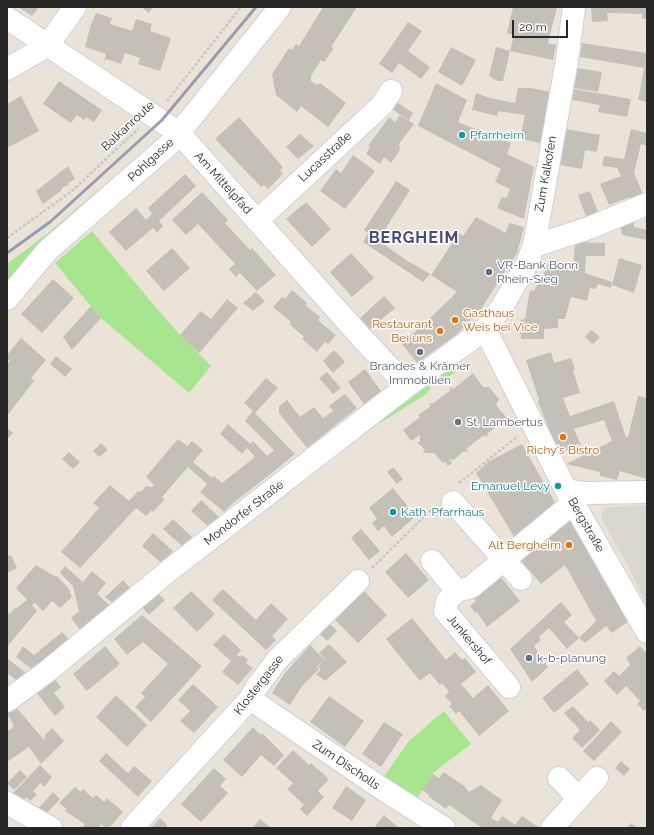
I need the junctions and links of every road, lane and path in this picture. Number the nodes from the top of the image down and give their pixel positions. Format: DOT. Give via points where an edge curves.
graph roads {
  1 [pos="74,7"];
  2 [pos="241,7"];
  3 [pos="280,7"];
  4 [pos="574,7"];
  5 [pos="7,18"];
  6 [pos="47,46"];
  7 [pos="7,69"];
  8 [pos="391,91"];
  9 [pos="154,115"];
  10 [pos="179,133"];
  11 [pos="647,204"];
  12 [pos="257,221"];
  13 [pos="7,238"];
  14 [pos="534,246"];
  15 [pos="7,298"];
  16 [pos="485,329"];
  17 [pos="407,386"];
  18 [pos="647,492"];
  19 [pos="570,496"];
  20 [pos="453,502"];
  21 [pos="504,560"];
  22 [pos="432,561"];
  23 [pos="521,580"];
  24 [pos="358,581"];
  25 [pos="457,591"];
  26 [pos="647,632"];
  27 [pos="508,687"];
  28 [pos="250,699"];
  29 [pos="7,701"];
  30 [pos="559,778"];
  31 [pos="597,778"];
  32 [pos="576,800"];
  33 [pos="7,803"];
  34 [pos="50,828"];
  35 [pos="132,828"];
  36 [pos="444,828"];
  37 [pos="552,828"];
  1 -- 6 [label="street"];
  2 -- 9 [label="path, Balkanroute"];
  3 -- 10 [label="street, Pohlgasse"];
  4 -- 14 [label="street, Zum Kalkofen"];
  5 -- 6 [label="street, Am Mittelpfad"];
  6 -- 7 [label="street"];
  6 -- 9 [label="street, Am Mittelpfad"];
  8 -- 12 [label="street, Lucasstraße" via="382,105"];
  9 -- 10 [label="street, Am Mittelpfad"];
  9 -- 13 [label="path, Balkanroute" via="72,191"];
  10 -- 12 [label="street, Am Mittelpfad"];
  10 -- 15 [label="street, Pohlgasse" via="131,179 47,252"];
  11 -- 14 [label="street" via="589,228"];
  12 -- 17 [label="street, Am Mittelpfad"];
  14 -- 16 [label="street, Zum Kalkofen" via="502,307"];
  16 -- 17 [label="street, Mondorfer Straße"];
  16 -- 19 [label="street, Bergstraße"];
  17 -- 29 [label="street, Mondorfer Straße" via="171,569 49,670"];
  18 -- 19 [label="street"];
  19 -- 21 [label="street"];
  19 -- 26 [label="street, Bergstraße"];
  20 -- 21 [label="street"];
  21 -- 23 [label="street"];
  21 -- 25 [label="street" via="470,587"];
  22 -- 25 [label="street"];
  24 -- 28 [label="street, Klostergasse" via="277,660"];
  25 -- 27 [label="street, Junkershof" via="447,601 445,611"];
  28 -- 35 [label="street, Klostergasse"];
  28 -- 36 [label="street, Zum Discholls"];
  30 -- 32 [label="street" via="571,790"];
  31 -- 32 [label="street"];
  32 -- 37 [label="street"];
  33 -- 34 [label="street"];
}
